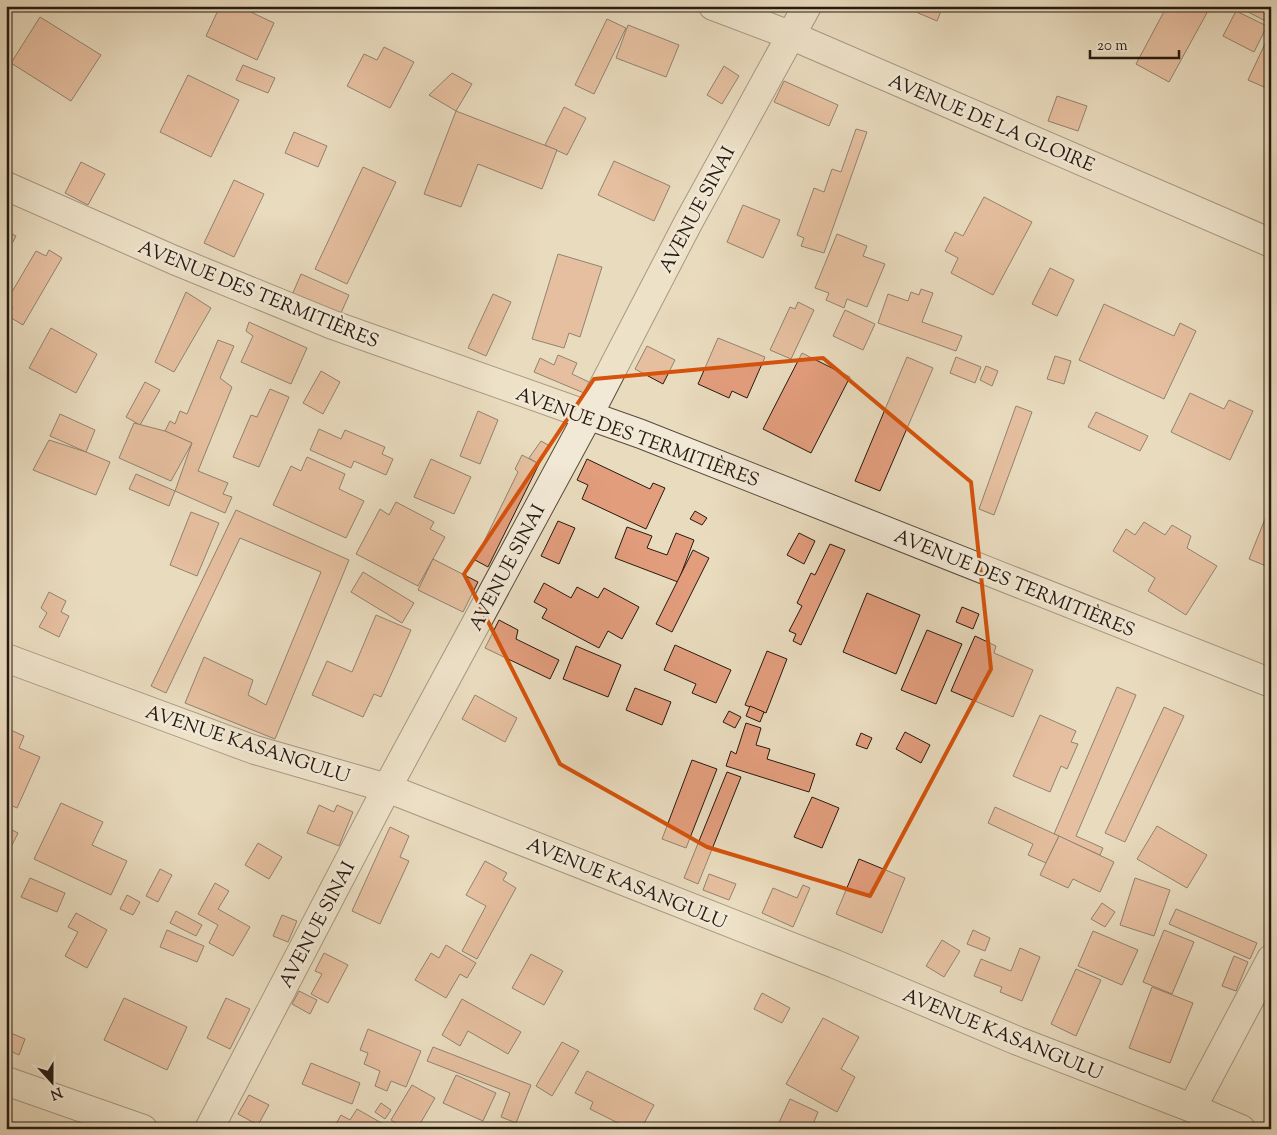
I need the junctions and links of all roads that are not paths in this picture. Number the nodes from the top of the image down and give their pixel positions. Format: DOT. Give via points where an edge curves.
graph roads {
  1 [pos="713,6"];
  2 [pos="807,6"];
  3 [pos="790,35"];
  4 [pos="6,186"];
  5 [pos="1271,243"];
  6 [pos="588,416"];
  7 [pos="6,658"];
  8 [pos="1271,683"];
  9 [pos="387,788"];
  10 [pos="1271,959"];
  11 [pos="6,1081"];
  12 [pos="1192,1108"];
  13 [pos="143,1129"];
  14 [pos="209,1129"];
  15 [pos="1241,1129"];
  1 -- 3 [label="street, AVENUE DE LA GLOIRE"];
  2 -- 3 [label="street, AVENUE SINAI"];
  3 -- 5 [label="street, AVENUE DE LA GLOIRE"];
  3 -- 6 [label="street, AVENUE SINAI"];
  4 -- 6 [label="street, AVENUE DES TERMITIÈRES" via="333,326"];
  6 -- 8 [label="street, AVENUE DES TERMITIÈRES" via="641,434"];
  6 -- 9 [label="street, AVENUE SINAI"];
  7 -- 9 [label="street, AVENUE KASANGULU" via="255,750"];
  9 -- 12 [label="street, AVENUE KASANGULU"];
  9 -- 14 [label="street, AVENUE SINAI"];
  10 -- 12 [label="street"];
  11 -- 13 [label="street"];
  12 -- 15 [label="street, AVENUE KASANGULU"];
}
